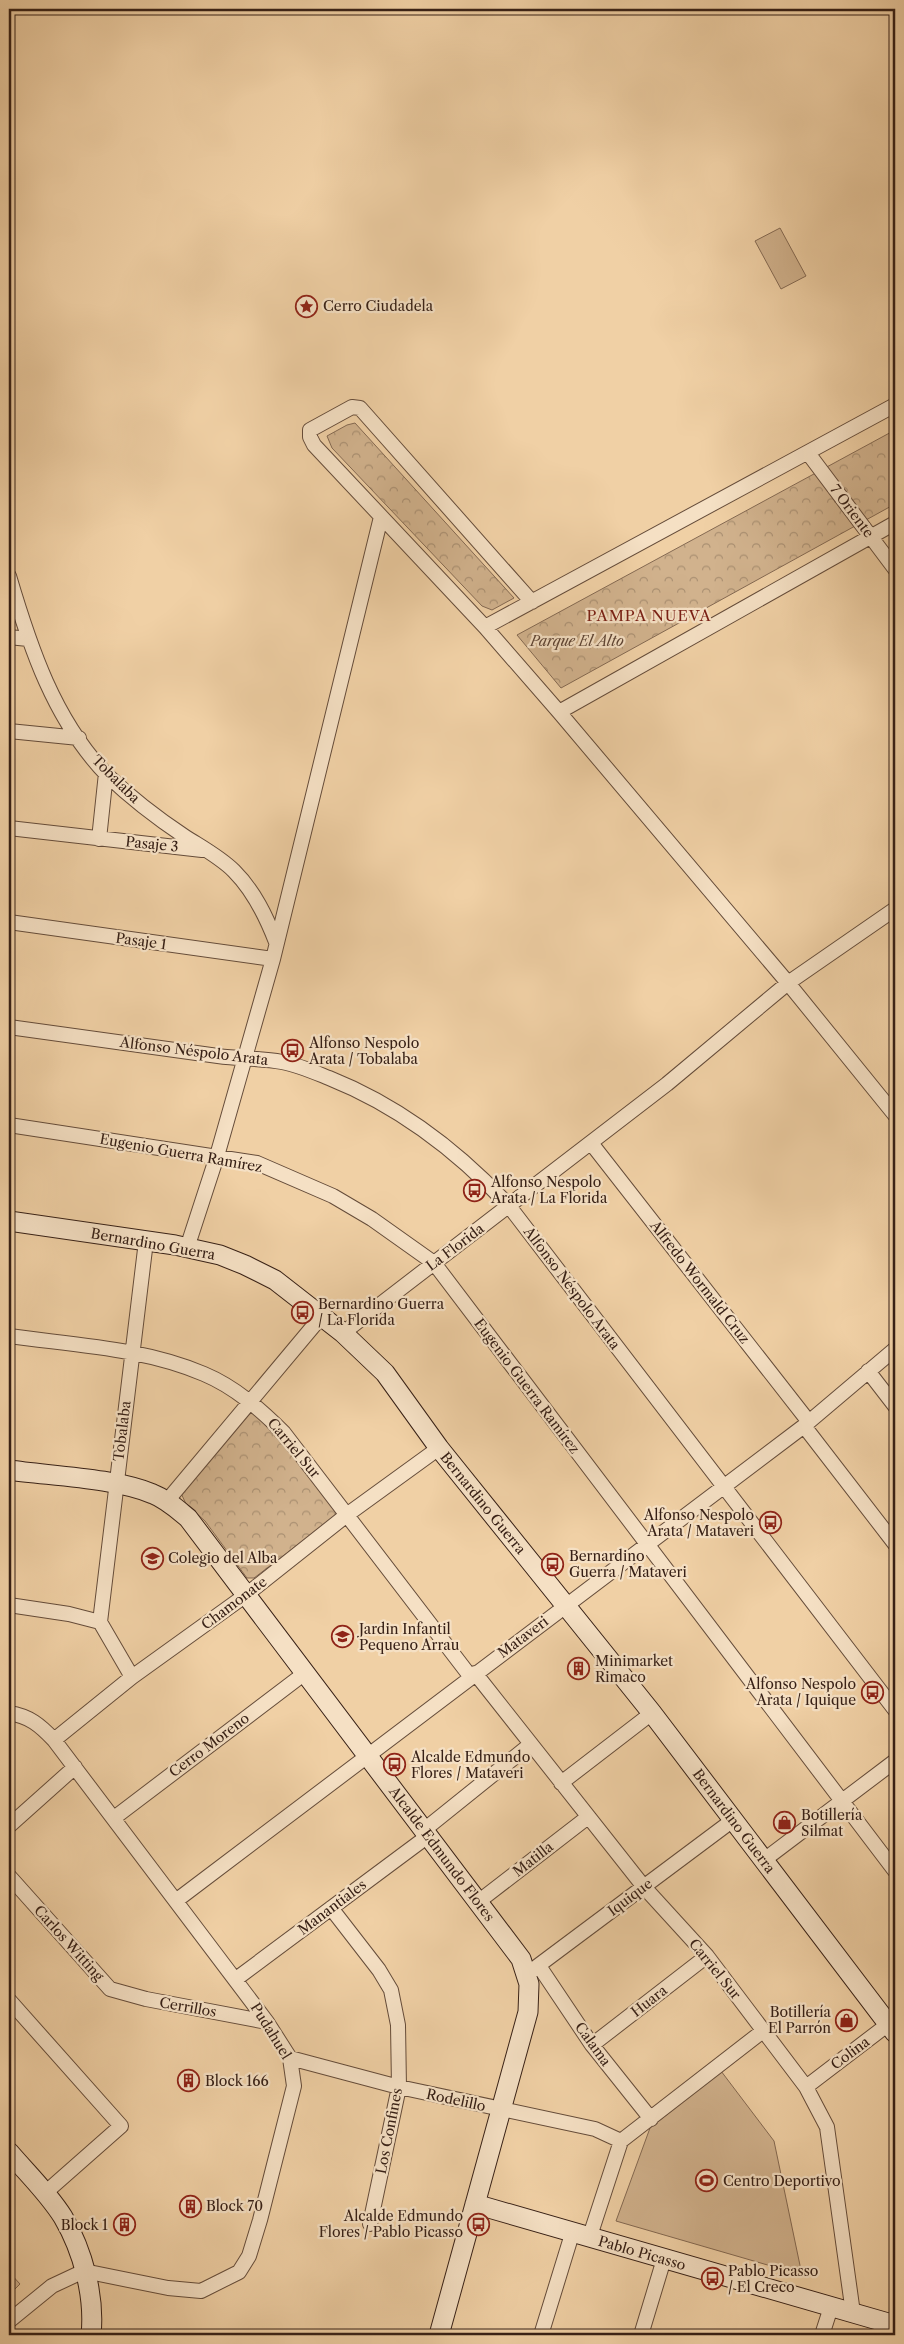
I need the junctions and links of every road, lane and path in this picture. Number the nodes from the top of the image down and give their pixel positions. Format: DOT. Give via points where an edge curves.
graph roads {
  1 [pos="895,405"];
  2 [pos="808,453"];
  3 [pos="381,517"];
  4 [pos="895,523"];
  5 [pos="871,536"];
  6 [pos="895,569"];
  7 [pos="9,576"];
  8 [pos="532,602"];
  9 [pos="485,627"];
  10 [pos="9,637"];
  11 [pos="28,639"];
  12 [pos="559,712"];
  13 [pos="9,731"];
  14 [pos="79,738"];
  15 [pos="106,773"];
  16 [pos="9,828"];
  17 [pos="99,838"];
  18 [pos="205,850"];
  19 [pos="895,909"];
  20 [pos="9,922"];
  21 [pos="276,942"];
  22 [pos="273,959"];
  23 [pos="788,983"];
  24 [pos="9,1027"];
  25 [pos="244,1058"];
  26 [pos="895,1115"];
  27 [pos="9,1126"];
  28 [pos="591,1143"];
  29 [pos="217,1156"];
  30 [pos="509,1206"];
  31 [pos="9,1220"];
  32 [pos="146,1241"];
  33 [pos="187,1248"];
  34 [pos="434,1263"];
  35 [pos="321,1317"];
  36 [pos="343,1333"];
  37 [pos="9,1336"];
  38 [pos="895,1350"];
  39 [pos="132,1353"];
  40 [pos="868,1371"];
  41 [pos="250,1402"];
  42 [pos="895,1406"];
  43 [pos="807,1424"];
  44 [pos="439,1448"];
  45 [pos="9,1470"];
  46 [pos="115,1484"];
  47 [pos="724,1486"];
  48 [pos="167,1501"];
  49 [pos="348,1514"];
  50 [pos="647,1544"];
  51 [pos="895,1544"];
  52 [pos="246,1595"];
  53 [pos="9,1605"];
  54 [pos="565,1605"];
  55 [pos="100,1622"];
  56 [pos="305,1673"];
  57 [pos="473,1674"];
  58 [pos="132,1677"];
  59 [pos="895,1710"];
  60 [pos="9,1713"];
  61 [pos="652,1713"];
  62 [pos="54,1740"];
  63 [pos="531,1744"];
  64 [pos="368,1756"];
  65 [pos="895,1761"];
  66 [pos="75,1768"];
  67 [pos="561,1783"];
  68 [pos="842,1801"];
  69 [pos="588,1817"];
  70 [pos="114,1818"];
  71 [pos="733,1820"];
  72 [pos="9,1826"];
  73 [pos="426,1833"];
  74 [pos="764,1860"];
  75 [pos="895,1872"];
  76 [pos="9,1876"];
  77 [pos="644,1887"];
  78 [pos="177,1900"];
  79 [pos="478,1902"];
  80 [pos="331,1908"];
  81 [pos="707,1956"];
  82 [pos="533,1970"];
  83 [pos="236,1979"];
  84 [pos="110,1989"];
  85 [pos="9,2000"];
  86 [pos="268,2022"];
  87 [pos="893,2025"];
  88 [pos="763,2030"];
  89 [pos="592,2045"];
  90 [pos="290,2058"];
  91 [pos="399,2087"];
  92 [pos="806,2087"];
  93 [pos="502,2109"];
  94 [pos="651,2119"];
  95 [pos="621,2140"];
  96 [pos="9,2152"];
  97 [pos="45,2193"];
  98 [pos="475,2204"];
  99 [pos="370,2224"];
  100 [pos="580,2236"];
  101 [pos="664,2260"];
  102 [pos="84,2270"];
  103 [pos="831,2307"];
  104 [pos="852,2312"];
  105 [pos="9,2321"];
  106 [pos="895,2325"];
  107 [pos="91,2335"];
  108 [pos="439,2335"];
  109 [pos="541,2335"];
  110 [pos="641,2335"];
  111 [pos="822,2335"];
  1 -- 2 [label="street"];
  2 -- 5 [label="street, 7 Oriente"];
  2 -- 8 [label="street"];
  3 -- 8 [label="street" via="310,437 310,430 352,407 360,408"];
  3 -- 9 [label="street"];
  3 -- 21 [label="street"];
  4 -- 5 [label="street"];
  5 -- 6 [label="street, 7 Oriente"];
  5 -- 12 [label="street"];
  7 -- 11 [label="street, Tobalaba"];
  8 -- 9 [label="street"];
  9 -- 12 [label="street"];
  10 -- 11 [label="street"];
  11 -- 14 [label="street, Tobalaba" via="49,689"];
  12 -- 23 [label="street"];
  13 -- 14 [label="street"];
  14 -- 15 [label="street, Tobalaba"];
  15 -- 17 [label="street"];
  15 -- 18 [label="street, Tobalaba" via="142,806"];
  16 -- 17 [label="street, Pasaje 3"];
  17 -- 18 [label="street, Pasaje 3"];
  18 -- 21 [label="street, Tobalaba" via="232,870 250,889"];
  19 -- 23 [label="street, La Florida"];
  20 -- 22 [label="street, Pasaje 1"];
  21 -- 22 [label="street"];
  22 -- 25 [label="street"];
  23 -- 26 [label="street"];
  23 -- 28 [label="street, La Florida"];
  24 -- 25 [label="street, Alfonso Néspolo Arata"];
  25 -- 29 [label="street"];
  25 -- 30 [label="street, Alfonso Néspolo Arata" via="283,1062 339,1082 392,1109 442,1142"];
  27 -- 29 [label="street, Eugenio Guerra Ramírez"];
  28 -- 30 [label="street, La Florida"];
  28 -- 43 [label="street, Alfredo Wormald Cruz"];
  29 -- 33 [label="street"];
  29 -- 34 [label="street, Eugenio Guerra Ramírez" via="257,1163 333,1196"];
  30 -- 34 [label="street, La Florida"];
  30 -- 47 [label="street, Alfonso Néspolo Arata"];
  31 -- 32 [label="street, Bernardino Guerra"];
  32 -- 33 [label="street, Bernardino Guerra"];
  32 -- 39 [label="street, Tobalaba"];
  33 -- 35 [label="street, Bernardino Guerra" via="220,1255 275,1280"];
  34 -- 36 [label="street, La Florida"];
  34 -- 50 [label="street, Eugenio Guerra Ramírez"];
  35 -- 36 [label="street, Bernardino Guerra"];
  35 -- 41 [label="street"];
  36 -- 44 [label="street, Bernardino Guerra" via="384,1373"];
  37 -- 39 [label="street, Carriel Sur"];
  38 -- 40 [label="street, Mataveri"];
  39 -- 41 [label="street, Carriel Sur" via="206,1375"];
  39 -- 46 [label="street, Tobalaba"];
  40 -- 42 [label="street"];
  40 -- 43 [label="street, Mataveri"];
  41 -- 48 [label="street"];
  41 -- 49 [label="street, Carriel Sur" via="284,1433"];
  43 -- 47 [label="street, Mataveri"];
  43 -- 51 [label="street, Alfredo Wormald Cruz"];
  44 -- 49 [label="street, Chamonate"];
  44 -- 54 [label="street, Bernardino Guerra"];
  45 -- 46 [label="street, Alcalde Edmundo Flores"];
  46 -- 48 [label="street, Alcalde Edmundo Flores" via="140,1489"];
  46 -- 55 [label="street, Tobalaba"];
  47 -- 50 [label="street, Mataveri"];
  47 -- 59 [label="street, Alfonso Néspolo Arata"];
  48 -- 52 [label="street, Alcalde Edmundo Flores" via="188,1518"];
  49 -- 52 [label="street, Chamonate"];
  49 -- 57 [label="street, Carriel Sur"];
  50 -- 54 [label="street, Mataveri"];
  50 -- 68 [label="street, Eugenio Guerra Ramírez"];
  52 -- 56 [label="street, Alcalde Edmundo Flores"];
  52 -- 58 [label="street, Chamonate"];
  53 -- 55 [label="street"];
  54 -- 57 [label="street, Mataveri"];
  54 -- 61 [label="street, Bernardino Guerra"];
  55 -- 58 [label="street"];
  56 -- 64 [label="street, Alcalde Edmundo Flores"];
  56 -- 70 [label="street, Cerro Moreno"];
  57 -- 63 [label="street, Carriel Sur"];
  57 -- 64 [label="street, Mataveri"];
  58 -- 62 [label="street, Chamonate"];
  60 -- 62 [label="street, Pudahuel" via="32,1720"];
  61 -- 67 [label="street"];
  61 -- 71 [label="street, Bernardino Guerra"];
  62 -- 66 [label="street, Pudahuel"];
  63 -- 67 [label="street, Carriel Sur"];
  63 -- 73 [label="street, Manantiales"];
  64 -- 73 [label="street, Alcalde Edmundo Flores"];
  64 -- 78 [label="street, Mataveri"];
  65 -- 68 [label="street"];
  66 -- 70 [label="street, Pudahuel"];
  66 -- 72 [label="street"];
  67 -- 69 [label="street, Carriel Sur"];
  68 -- 74 [label="street"];
  68 -- 75 [label="street, Eugenio Guerra Ramírez"];
  69 -- 77 [label="street, Carriel Sur"];
  69 -- 79 [label="street, Matilla"];
  70 -- 78 [label="street, Pudahuel"];
  71 -- 74 [label="street, Bernardino Guerra"];
  71 -- 77 [label="street, Iquique"];
  73 -- 79 [label="street, Alcalde Edmundo Flores"];
  73 -- 80 [label="street, Manantiales"];
  74 -- 87 [label="street, Bernardino Guerra"];
  76 -- 84 [label="street, Carlos Witting"];
  77 -- 81 [label="street, Carriel Sur"];
  77 -- 82 [label="street, Iquique"];
  78 -- 83 [label="street, Pudahuel"];
  79 -- 82 [label="street, Alcalde Edmundo Flores"];
  80 -- 83 [label="street, Manantiales"];
  80 -- 91 [label="street, Los Confines" via="391,1990 398,2025"];
  81 -- 88 [label="street, Carriel Sur"];
  81 -- 89 [label="street, Huara"];
  82 -- 89 [label="street, Calama"];
  82 -- 93 [label="street, Alcalde Edmundo Flores" via="530,2003"];
  83 -- 86 [label="street, Pudahuel"];
  84 -- 86 [label="street, Cerrillos" via="146,2000"];
  85 -- 97 [label="street" via="121,2126"];
  86 -- 90 [label="street, Pudahuel"];
  87 -- 92 [label="street, Colina"];
  88 -- 92 [label="street, Carriel Sur"];
  88 -- 94 [label="street"];
  89 -- 94 [label="street, Calama"];
  90 -- 91 [label="street, Rodelillo"];
  90 -- 102 [label="street, Pudahuel" via="294,2086 260,2220 249,2256 239,2272 201,2291 168,2288"];
  91 -- 93 [label="street, Rodelillo"];
  91 -- 99 [label="street, Los Confines"];
  92 -- 104 [label="street, Carriel Sur" via="826,2126"];
  93 -- 95 [label="street, Rodelillo" via="595,2129"];
  93 -- 98 [label="street, Alcalde Edmundo Flores"];
  94 -- 95 [label="street"];
  95 -- 100 [label="street"];
  96 -- 97 [label="street"];
  97 -- 102 [label="street" via="69,2228"];
  98 -- 100 [label="street, Pablo Picasso"];
  98 -- 108 [label="street, Alcalde Edmundo Flores"];
  100 -- 101 [label="street, Pablo Picasso"];
  100 -- 109 [label="street"];
  101 -- 103 [label="street, Pablo Picasso"];
  101 -- 110 [label="street"];
  102 -- 105 [label="street" via="52,2286"];
  102 -- 107 [label="street" via="92,2307"];
  103 -- 104 [label="street, Pablo Picasso"];
  103 -- 111 [label="street"];
  104 -- 106 [label="street, Pablo Picasso"];
}
